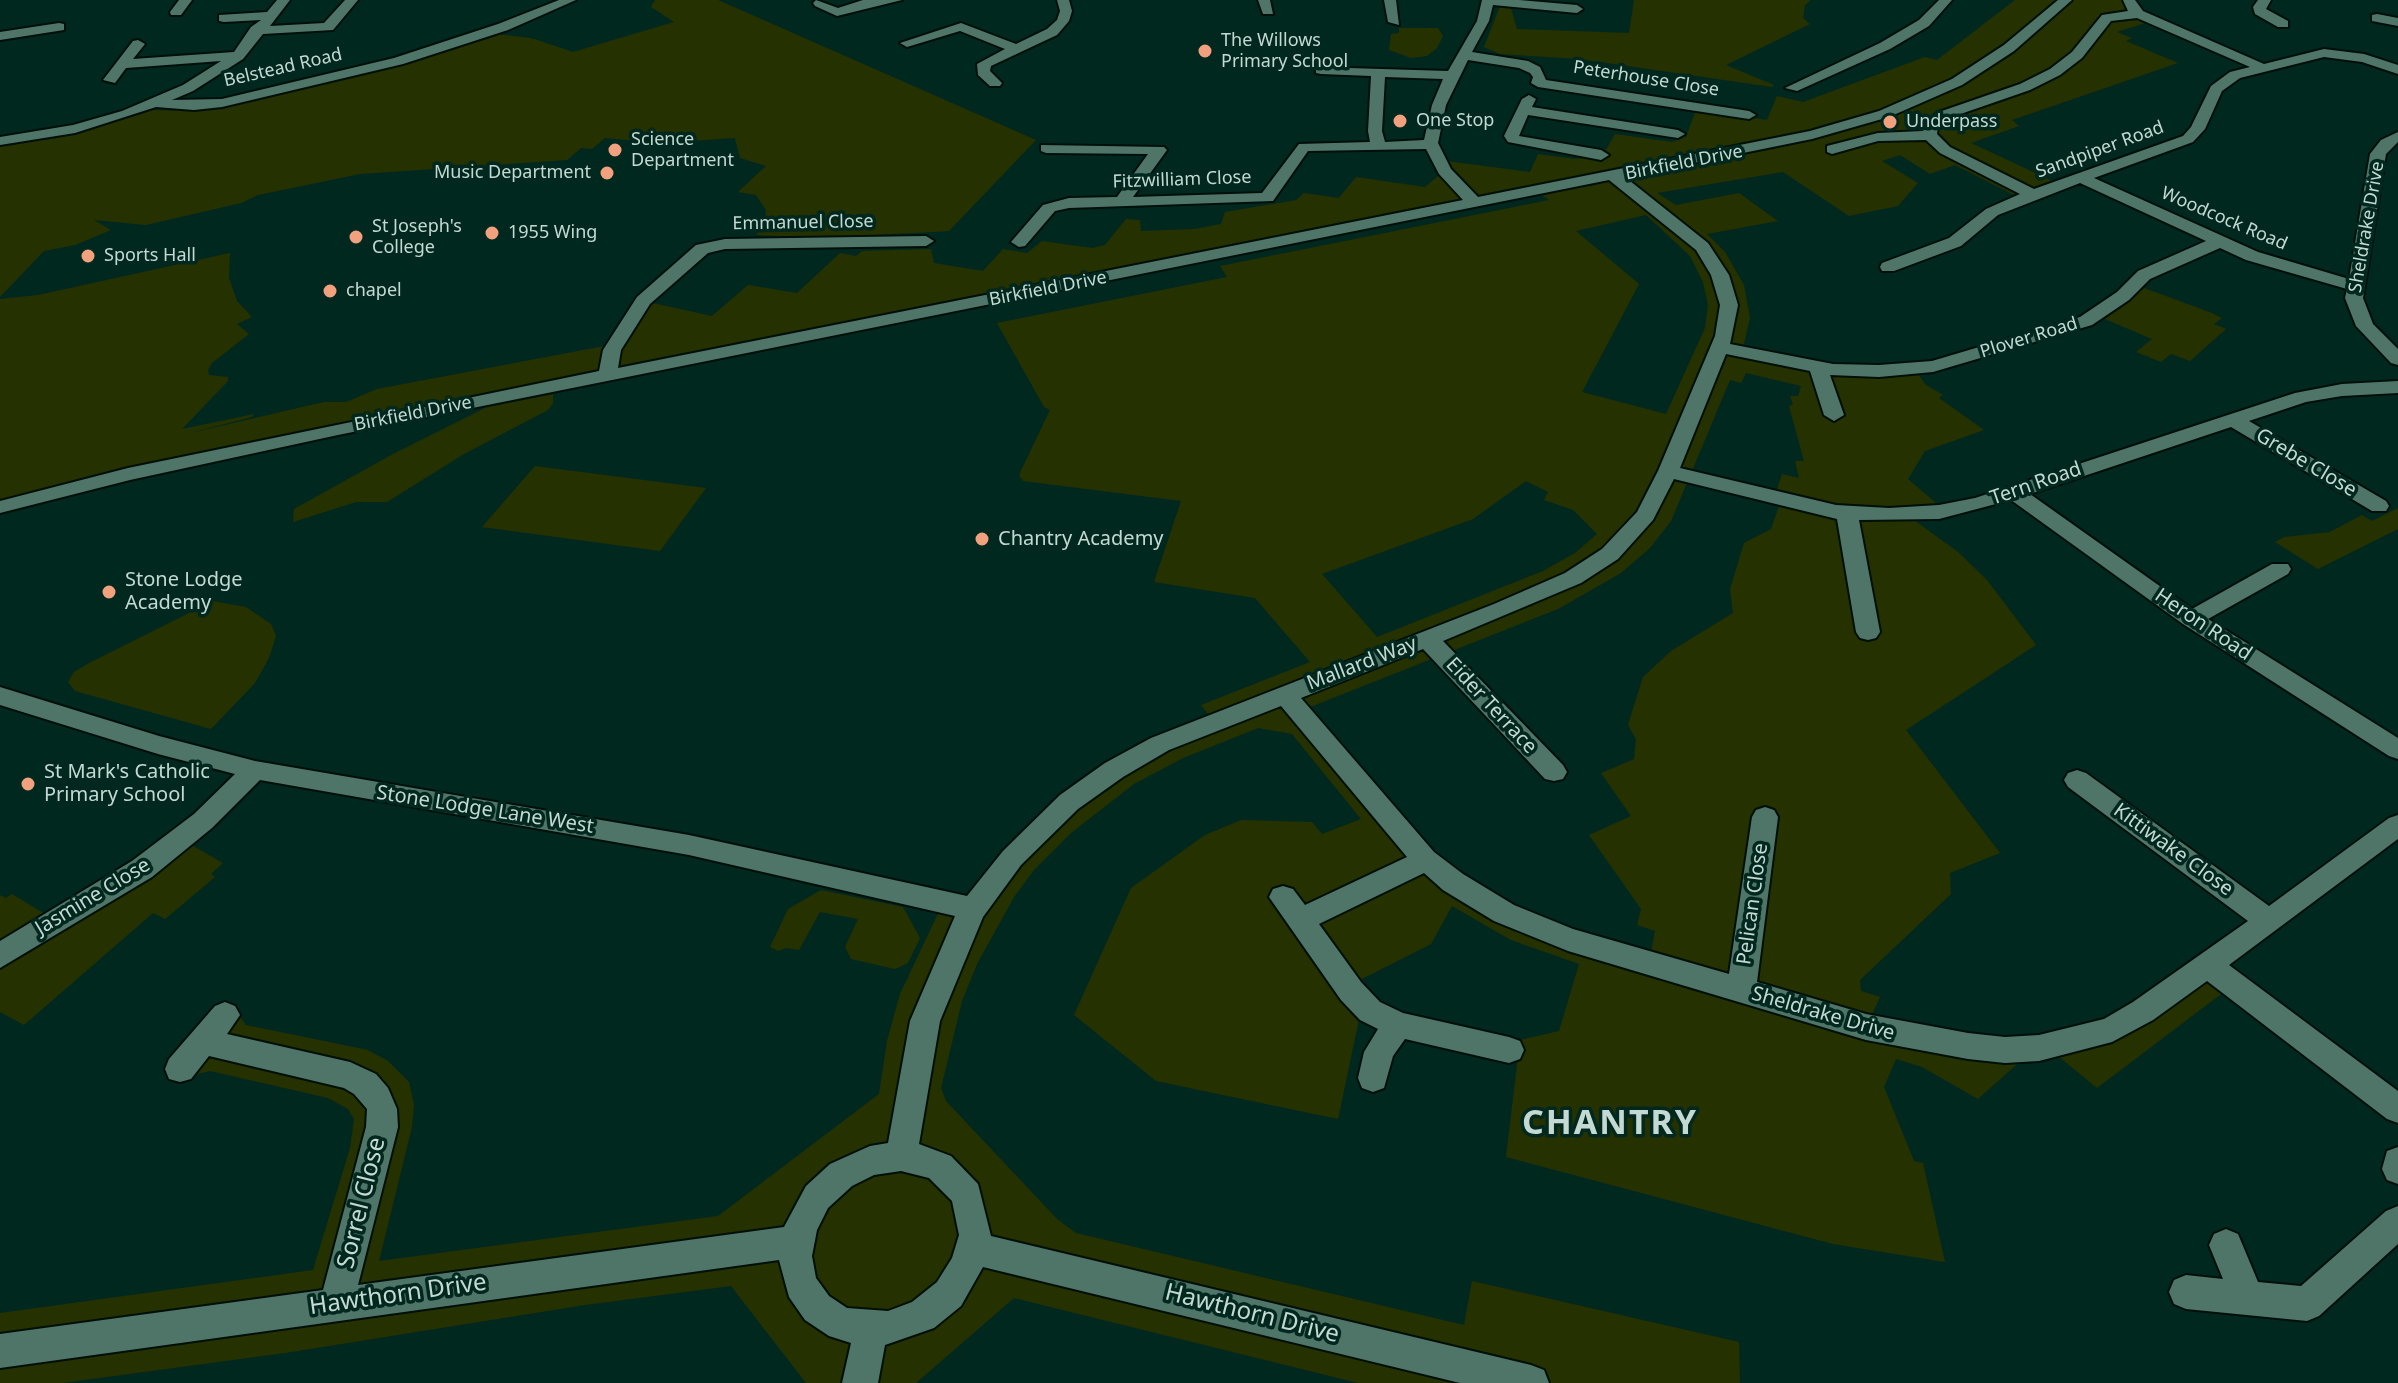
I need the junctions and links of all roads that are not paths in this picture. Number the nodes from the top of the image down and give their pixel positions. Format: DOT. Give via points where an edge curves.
graph roads {
  1 [pos="186,0"];
  2 [pos="284,0"];
  3 [pos="352,0"];
  4 [pos="570,0"];
  5 [pos="896,0"];
  6 [pos="1063,0"];
  7 [pos="1390,0"];
  8 [pos="1488,0"];
  9 [pos="1946,0"];
  10 [pos="2066,0"];
  11 [pos="2129,0"];
  12 [pos="2265,0"];
  13 [pos="819,3"];
  14 [pos="1577,9"];
  15 [pos="176,12"];
  16 [pos="2138,14"];
  17 [pos="270,16"];
  18 [pos="224,18"];
  19 [pos="2377,18"];
  20 [pos="1394,22"];
  21 [pos="2398,22"];
  22 [pos="2283,24"];
  23 [pos="59,27"];
  24 [pos="256,30"];
  25 [pos="0,36"];
  26 [pos="907,43"];
  27 [pos="138,44"];
  28 [pos="1015,48"];
  29 [pos="1464,55"];
  30 [pos="238,56"];
  31 [pos="126,64"];
  32 [pos="2263,68"];
  33 [pos="1321,70"];
  34 [pos="2398,70"];
  35 [pos="1378,72"];
  36 [pos="1452,75"];
  37 [pos="110,80"];
  38 [pos="995,83"];
  39 [pos="1538,83"];
  40 [pos="1792,88"];
  41 [pos="157,103"];
  42 [pos="1523,110"];
  43 [pos="1749,115"];
  44 [pos="1678,134"];
  45 [pos="1930,135"];
  46 [pos="2398,136"];
  47 [pos="1171,137"];
  48 [pos="0,141"];
  49 [pos="1431,143"];
  50 [pos="1379,146"];
  51 [pos="1046,148"];
  52 [pos="1832,149"];
  53 [pos="1159,150"];
  54 [pos="1601,155"];
  55 [pos="1615,177"];
  56 [pos="2081,178"];
  57 [pos="2034,195"];
  58 [pos="1121,202"];
  59 [pos="1475,203"];
  60 [pos="926,241"];
  61 [pos="1019,242"];
  62 [pos="2219,242"];
  63 [pos="1888,267"];
  64 [pos="2355,286"];
  65 [pos="1720,347"];
  66 [pos="2398,359"];
  67 [pos="1818,368"];
  68 [pos="607,376"];
  69 [pos="2398,387"];
  70 [pos="1834,415"];
  71 [pos="2232,419"];
  72 [pos="1668,471"];
  73 [pos="2013,492"];
  74 [pos="2379,506"];
  75 [pos="0,507"];
  76 [pos="1847,513"];
  77 [pos="2280,569"];
  78 [pos="2191,619"];
  79 [pos="1868,632"];
  80 [pos="1427,639"];
  81 [pos="1285,695"];
  82 [pos="0,696"];
  83 [pos="2398,750"];
  84 [pos="255,770"];
  85 [pos="1554,772"];
  86 [pos="2077,780"];
  87 [pos="1765,817"];
  88 [pos="2398,825"];
  89 [pos="1425,859"];
  90 [pos="973,909"];
  91 [pos="2269,921"];
  92 [pos="0,956"];
  93 [pos="2207,965"];
  94 [pos="1741,991"];
  95 [pos="225,1015"];
  96 [pos="1398,1025"];
  97 [pos="203,1042"];
  98 [pos="1509,1050"];
  99 [pos="180,1069"];
  100 [pos="1373,1078"];
  101 [pos="2398,1109"];
  102 [pos="901,1156"];
  103 [pos="2398,1162"];
  104 [pos="2398,1169"];
  105 [pos="2398,1222"];
  106 [pos="797,1241"];
  107 [pos="2226,1245"];
  108 [pos="973,1249"];
  109 [pos="2186,1292"];
  110 [pos="2248,1299"];
  111 [pos="336,1303"];
  112 [pos="871,1329"];
  113 [pos="0,1351"];
  114 [pos="860,1383"];
  115 [pos="1531,1383"];
  1 -- 15 [label="street"];
  2 -- 17 [label="street"];
  3 -- 24 [label="street" via="328,27"];
  4 -- 41 [label="street, Belstead Road" via="398,61 222,103"];
  5 -- 13 [label="street" via="837,12"];
  6 -- 28 [label="street" via="1063,21 1052,32"];
  7 -- 20 [label="street"];
  8 -- 14 [label="street"];
  8 -- 29 [label="street"];
  9 -- 40 [label="street" via="1924,23 1885,46"];
  10 -- 55 [label="street, Birkfield Drive" via="1976,71 1894,110 1802,138"];
  11 -- 16 [label="street"];
  12 -- 22 [label="street" via="2260,11"];
  16 -- 32 [label="street"];
  16 -- 45 [label="street" via="2107,18 2077,55 2055,72 1944,115 1931,124"];
  17 -- 18 [label="street"];
  17 -- 24 [label="street"];
  19 -- 21 [label="street"];
  23 -- 25 [label="street"];
  24 -- 30 [label="street"];
  26 -- 28 [label="street" via="961,27"];
  27 -- 31 [label="street"];
  28 -- 38 [label="street" via="984,64 983,72"];
  29 -- 36 [label="street"];
  29 -- 39 [label="street, Peterhouse Close" via="1523,64 1535,70"];
  30 -- 31 [label="street"];
  30 -- 41 [label="street"];
  31 -- 37 [label="street"];
  32 -- 34 [label="street, Sandpiper Road" via="2330,53"];
  32 -- 56 [label="street, Sandpiper Road" via="2222,83 2188,139"];
  33 -- 35 [label="street"];
  35 -- 36 [label="street"];
  35 -- 50 [label="street"];
  36 -- 49 [label="street"];
  39 -- 42 [label="street"];
  39 -- 43 [label="street, Peterhouse Close"];
  41 -- 48 [label="street, Belstead Road" via="75,129"];
  42 -- 44 [label="street"];
  42 -- 54 [label="street" via="1513,139"];
  45 -- 52 [label="street" via="1878,137"];
  45 -- 57 [label="street" via="1952,155"];
  46 -- 64 [label="street, Sheldrake Drive" via="2378,154"];
  47 -- 53 [label="street"];
  49 -- 50 [label="street, Fitzwilliam Close"];
  49 -- 59 [label="street" via="1444,171"];
  50 -- 58 [label="street, Fitzwilliam Close" via="1304,147 1267,198"];
  51 -- 53 [label="street"];
  53 -- 58 [label="street"];
  55 -- 59 [label="street, Birkfield Drive"];
  55 -- 65 [label="street, Mallard Way" via="1711,258 1729,305"];
  56 -- 57 [label="street, Sandpiper Road"];
  56 -- 62 [label="street, Woodcock Road"];
  57 -- 63 [label="street, Sandpiper Road" via="1992,212 1955,242"];
  58 -- 61 [label="street, Fitzwilliam Close" via="1049,208"];
  59 -- 68 [label="street, Birkfield Drive"];
  60 -- 68 [label="street, Emmanuel Close" via="725,244 702,249 643,301 609,356"];
  62 -- 64 [label="street, Woodcock Road"];
  62 -- 67 [label="street, Plover Road" via="2144,275 2097,316 2070,327 1921,369"];
  64 -- 66 [label="street, Sheldrake Drive" via="2361,320"];
  65 -- 67 [label="street, Plover Road"];
  65 -- 72 [label="street, Mallard Way"];
  67 -- 70 [label="street"];
  68 -- 75 [label="street, Birkfield Drive" via="128,474"];
  69 -- 71 [label="street, Tern Road" via="2320,393"];
  71 -- 73 [label="street, Tern Road"];
  71 -- 74 [label="street, Grebe Close"];
  72 -- 76 [label="street, Tern Road"];
  72 -- 80 [label="street, Mallard Way" via="1637,527 1592,567"];
  73 -- 76 [label="street, Tern Road" via="1927,514"];
  73 -- 78 [label="street, Heron Road"];
  76 -- 79 [label="street"];
  77 -- 78 [label="street"];
  78 -- 83 [label="street, Heron Road"];
  80 -- 81 [label="street, Mallard Way"];
  80 -- 85 [label="street, Eider Terrace"];
  81 -- 89 [label="street, Sheldrake Drive"];
  81 -- 90 [label="street, Mallard Way" via="1160,744 1091,786 1038,830"];
  82 -- 84 [label="street, Stone Lodge Lane West"];
  84 -- 90 [label="street, Stone Lodge Lane West" via="678,843"];
  84 -- 92 [label="street, Jasmine Close" via="203,821 142,869"];
  86 -- 91 [label="street, Kittiwake Close"];
  87 -- 94 [label="street, Pelican Close"];
  88 -- 91 [label="street, Sheldrake Drive"];
  89 -- 94 [label="street, Sheldrake Drive" via="1479,898 1536,928"];
  89 -- 96 [label="street" via="1389,879 1291,908 1362,1005"];
  90 -- 102 [label="street, Mallard Way" via="925,1021"];
  91 -- 93 [label="street, Sheldrake Drive"];
  93 -- 94 [label="street, Sheldrake Drive" via="2112,1029 2021,1049 1905,1037"];
  93 -- 101 [label="street"];
  95 -- 97 [label="street"];
  96 -- 98 [label="street"];
  96 -- 100 [label="street" via="1379,1052"];
  97 -- 99 [label="street"];
  97 -- 111 [label="street, Sorrel Close" via="350,1076 377,1098 382,1127"];
  102 -- 106 [label="street" via="855,1167 828,1186 808,1211"];
  102 -- 108 [label="street" via="928,1161 959,1185 972,1208"];
  103 -- 104 [label="street"];
  105 -- 110 [label="street" via="2313,1301"];
  106 -- 111 [label="street, Hawthorn Drive"];
  106 -- 112 [label="street" via="797,1271 807,1297 841,1324"];
  107 -- 110 [label="street"];
  108 -- 112 [label="street" via="960,1280 936,1306 905,1323"];
  108 -- 115 [label="street, Hawthorn Drive"];
  109 -- 110 [label="street"];
  111 -- 113 [label="street, Hawthorn Drive"];
  112 -- 114 [label="street"];
}
